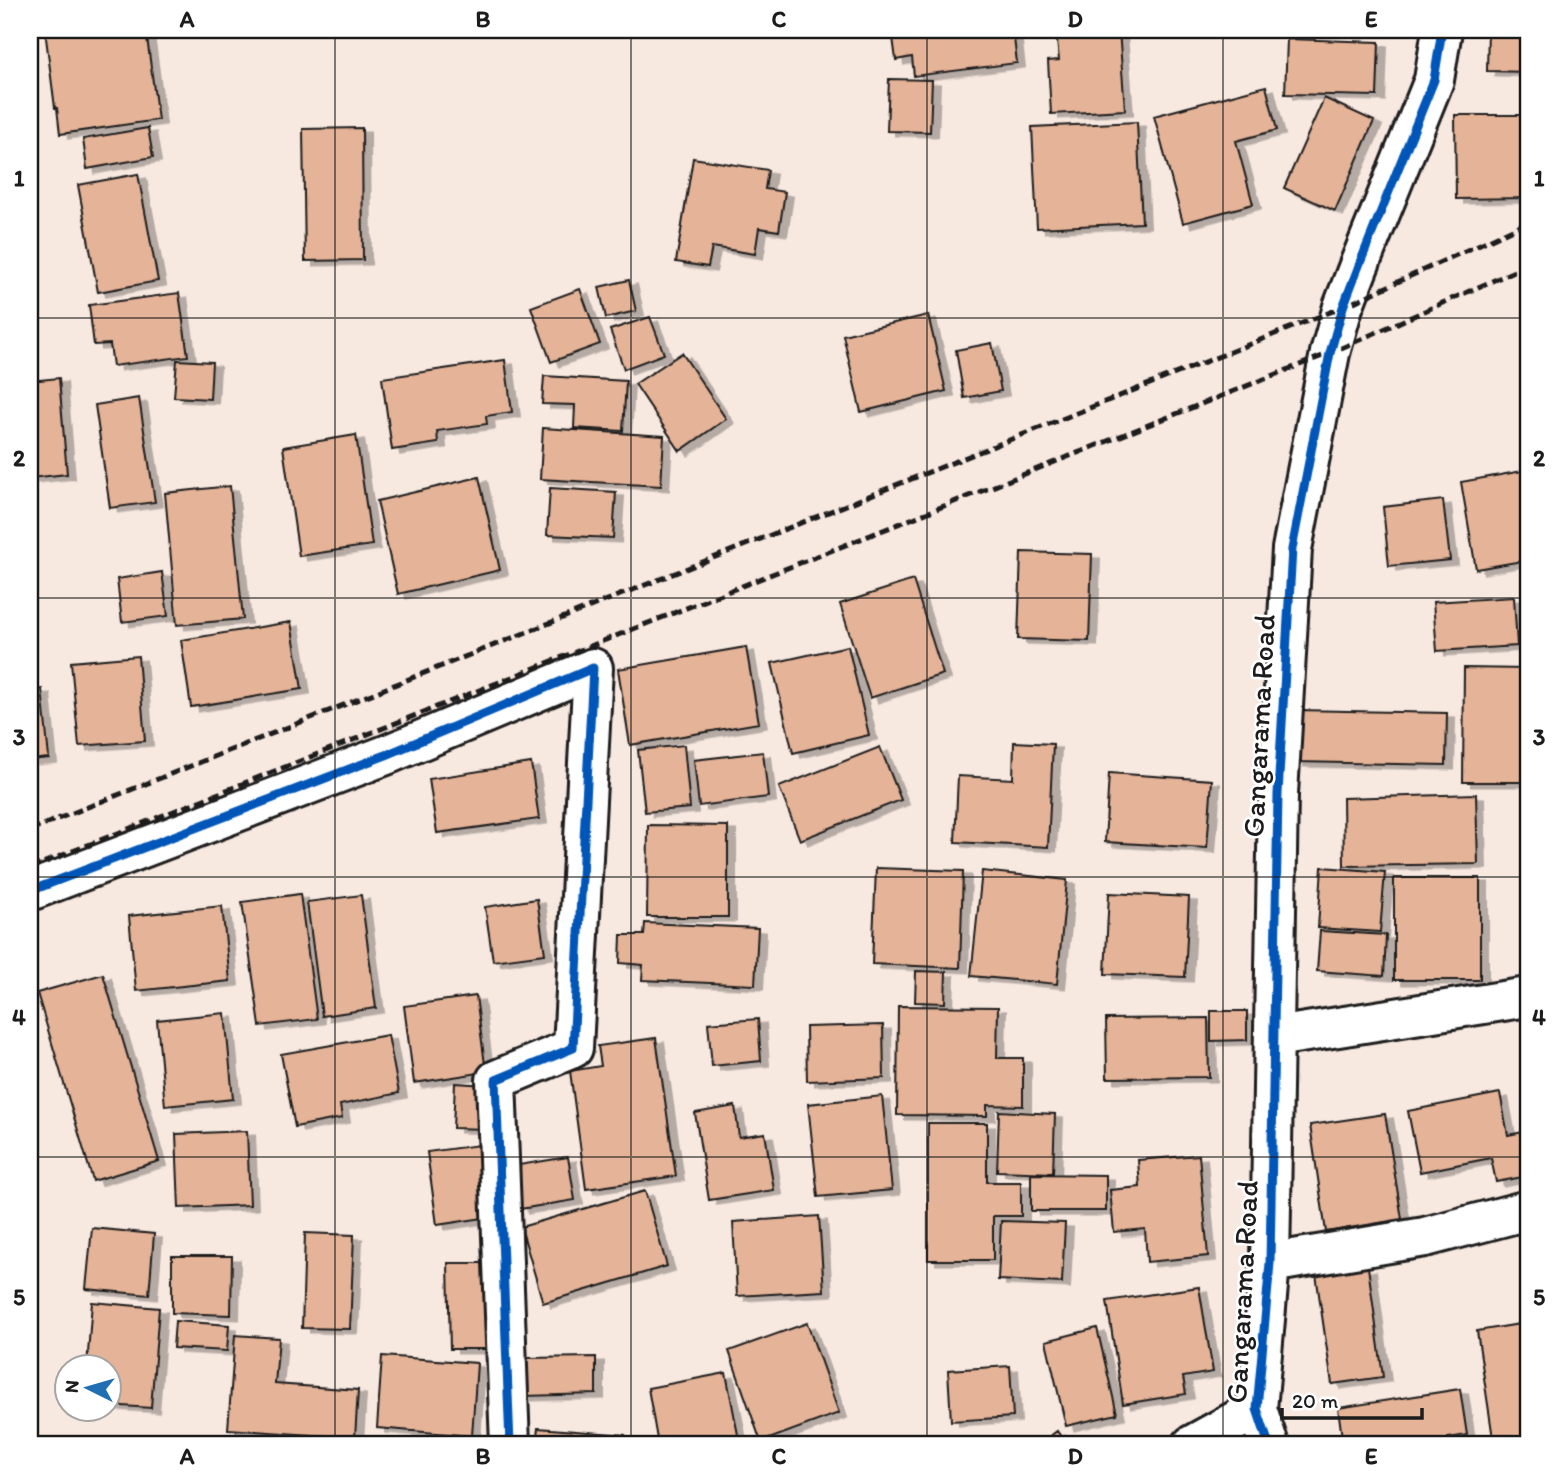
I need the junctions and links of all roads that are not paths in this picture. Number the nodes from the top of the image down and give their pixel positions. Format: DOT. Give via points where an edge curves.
graph roads {
  1 [pos="1442,30"];
  2 [pos="30,891"];
  3 [pos="1528,997"];
  4 [pos="1275,1037"];
  5 [pos="1528,1210"];
  6 [pos="1270,1263"];
  7 [pos="1257,1409"];
  8 [pos="510,1445"];
  9 [pos="1192,1445"];
  10 [pos="1269,1445"];
  1 -- 4 [label="street, Gangarama Road" via="1434,80 1333,341 1292,549 1278,793"];
  2 -- 8 [label="street" via="386,755 593,668 573,1048 496,1080"];
  3 -- 4 [label="street"];
  4 -- 6 [label="street, Gangarama Road"];
  5 -- 6 [label="street" via="1425,1237"];
  6 -- 7 [label="street, Gangarama Road"];
  7 -- 9 [label="street"];
  7 -- 10 [label="street, Gangarama Road"];
}
